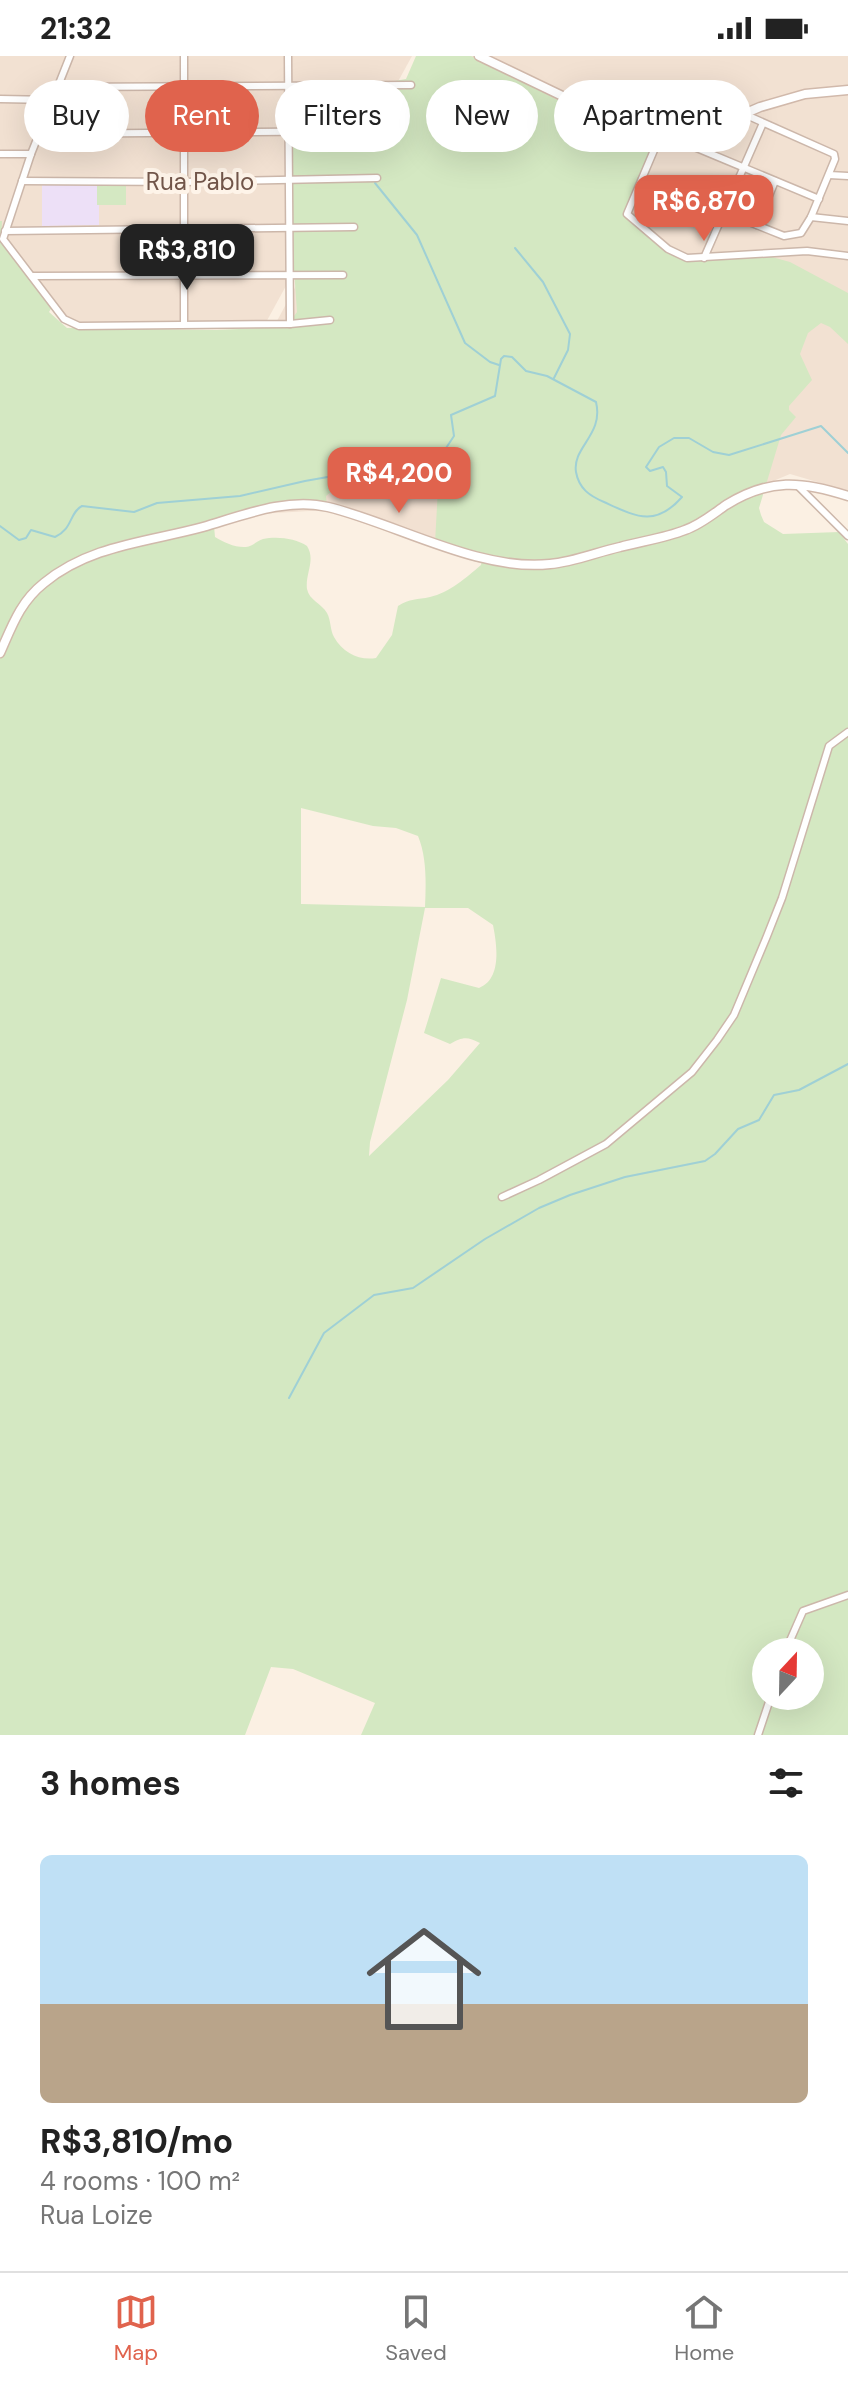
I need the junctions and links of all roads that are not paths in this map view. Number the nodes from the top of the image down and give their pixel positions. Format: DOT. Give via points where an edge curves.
graph roads {
  1 [pos="70,56"];
  2 [pos="184,56"];
  3 [pos="288,56"];
  4 [pos="483,57"];
  5 [pos="60,80"];
  6 [pos="185,80"];
  7 [pos="289,80"];
  8 [pos="848,90"];
  9 [pos="554,92"];
  10 [pos="0,99"];
  11 [pos="24,99"];
  12 [pos="751,112"];
  13 [pos="751,117"];
  14 [pos="763,123"];
  15 [pos="185,152"];
  16 [pos="289,152"];
  17 [pos="656,152"];
  18 [pos="703,152"];
  19 [pos="0,154"];
  20 [pos="31,154"];
  21 [pos="744,169"];
  22 [pos="829,175"];
  23 [pos="848,176"];
  24 [pos="377,178"];
  25 [pos="642,179"];
  26 [pos="288,180"];
  27 [pos="22,181"];
  28 [pos="775,181"];
  29 [pos="184,182"];
  30 [pos="819,199"];
  31 [pos="724,212"];
  32 [pos="0,216"];
  33 [pos="11,216"];
  34 [pos="811,217"];
  35 [pos="848,221"];
  36 [pos="757,225"];
  37 [pos="354,227"];
  38 [pos="288,228"];
  39 [pos="185,230"];
  40 [pos="5,231"];
  41 [pos="848,256"];
  42 [pos="704,258"];
  43 [pos="288,274"];
  44 [pos="343,275"];
  45 [pos="32,276"];
  46 [pos="184,277"];
  47 [pos="330,320"];
  48 [pos="184,324"];
  49 [pos="290,324"];
  50 [pos="796,483"];
  51 [pos="848,496"];
  52 [pos="848,536"];
  53 [pos="0,653"];
  54 [pos="848,732"];
  55 [pos="502,1197"];
  56 [pos="848,1595"];
  57 [pos="791,1638"];
  58 [pos="766,1710"];
  59 [pos="758,1735"];
  1 -- 5 [label="street"];
  2 -- 6 [label="street"];
  3 -- 7 [label="street"];
  4 -- 9 [label="street"];
  8 -- 12 [label="street" via="805,94"];
  10 -- 11 [label="street"];
  13 -- 14 [label="street"];
  14 -- 21 [label="street"];
  14 -- 22 [label="street" via="831,152 835,159"];
  15 -- 29 [label="street"];
  16 -- 26 [label="street"];
  17 -- 25 [label="street"];
  18 -- 21 [label="street"];
  19 -- 20 [label="street"];
  20 -- 27 [label="street"];
  21 -- 28 [label="street"];
  21 -- 31 [label="street"];
  22 -- 23 [label="street"];
  22 -- 30 [label="street"];
  24 -- 26 [label="street, Rua Pablo"];
  25 -- 31 [label="street"];
  25 -- 42 [label="street" via="628,217 668,249 687,258"];
  26 -- 29 [label="street, Rua Pablo"];
  26 -- 38 [label="street"];
  27 -- 29 [label="street, Rua Pablo"];
  27 -- 33 [label="street"];
  28 -- 30 [label="street"];
  28 -- 36 [label="street"];
  29 -- 39 [label="street"];
  30 -- 34 [label="street"];
  31 -- 36 [label="street"];
  31 -- 42 [label="street"];
  32 -- 33 [label="street"];
  33 -- 40 [label="street"];
  34 -- 35 [label="street"];
  34 -- 36 [label="street" via="801,233 784,236"];
  37 -- 38 [label="street"];
  38 -- 39 [label="street"];
  38 -- 43 [label="street"];
  39 -- 40 [label="street"];
  39 -- 46 [label="street"];
  40 -- 45 [label="street" via="4,242"];
  41 -- 42 [label="street" via="807,251"];
  43 -- 44 [label="street"];
  43 -- 46 [label="street"];
  43 -- 49 [label="street"];
  45 -- 46 [label="street"];
  45 -- 48 [label="street" via="71,324"];
  46 -- 48 [label="street"];
  47 -- 49 [label="street"];
  48 -- 49 [label="street"];
  50 -- 51 [label="street"];
  50 -- 52 [label="street"];
  50 -- 53 [label="street" via="743,496 686,530 571,561 536,565 445,546 328,507 263,510 127,543 67,567 19,609"];
  54 -- 55 [label="street" via="829,746 772,924 734,1015 717,1040 692,1072 606,1144"];
  56 -- 57 [label="street" via="803,1611"];
  58 -- 59 [label="street"];
}
